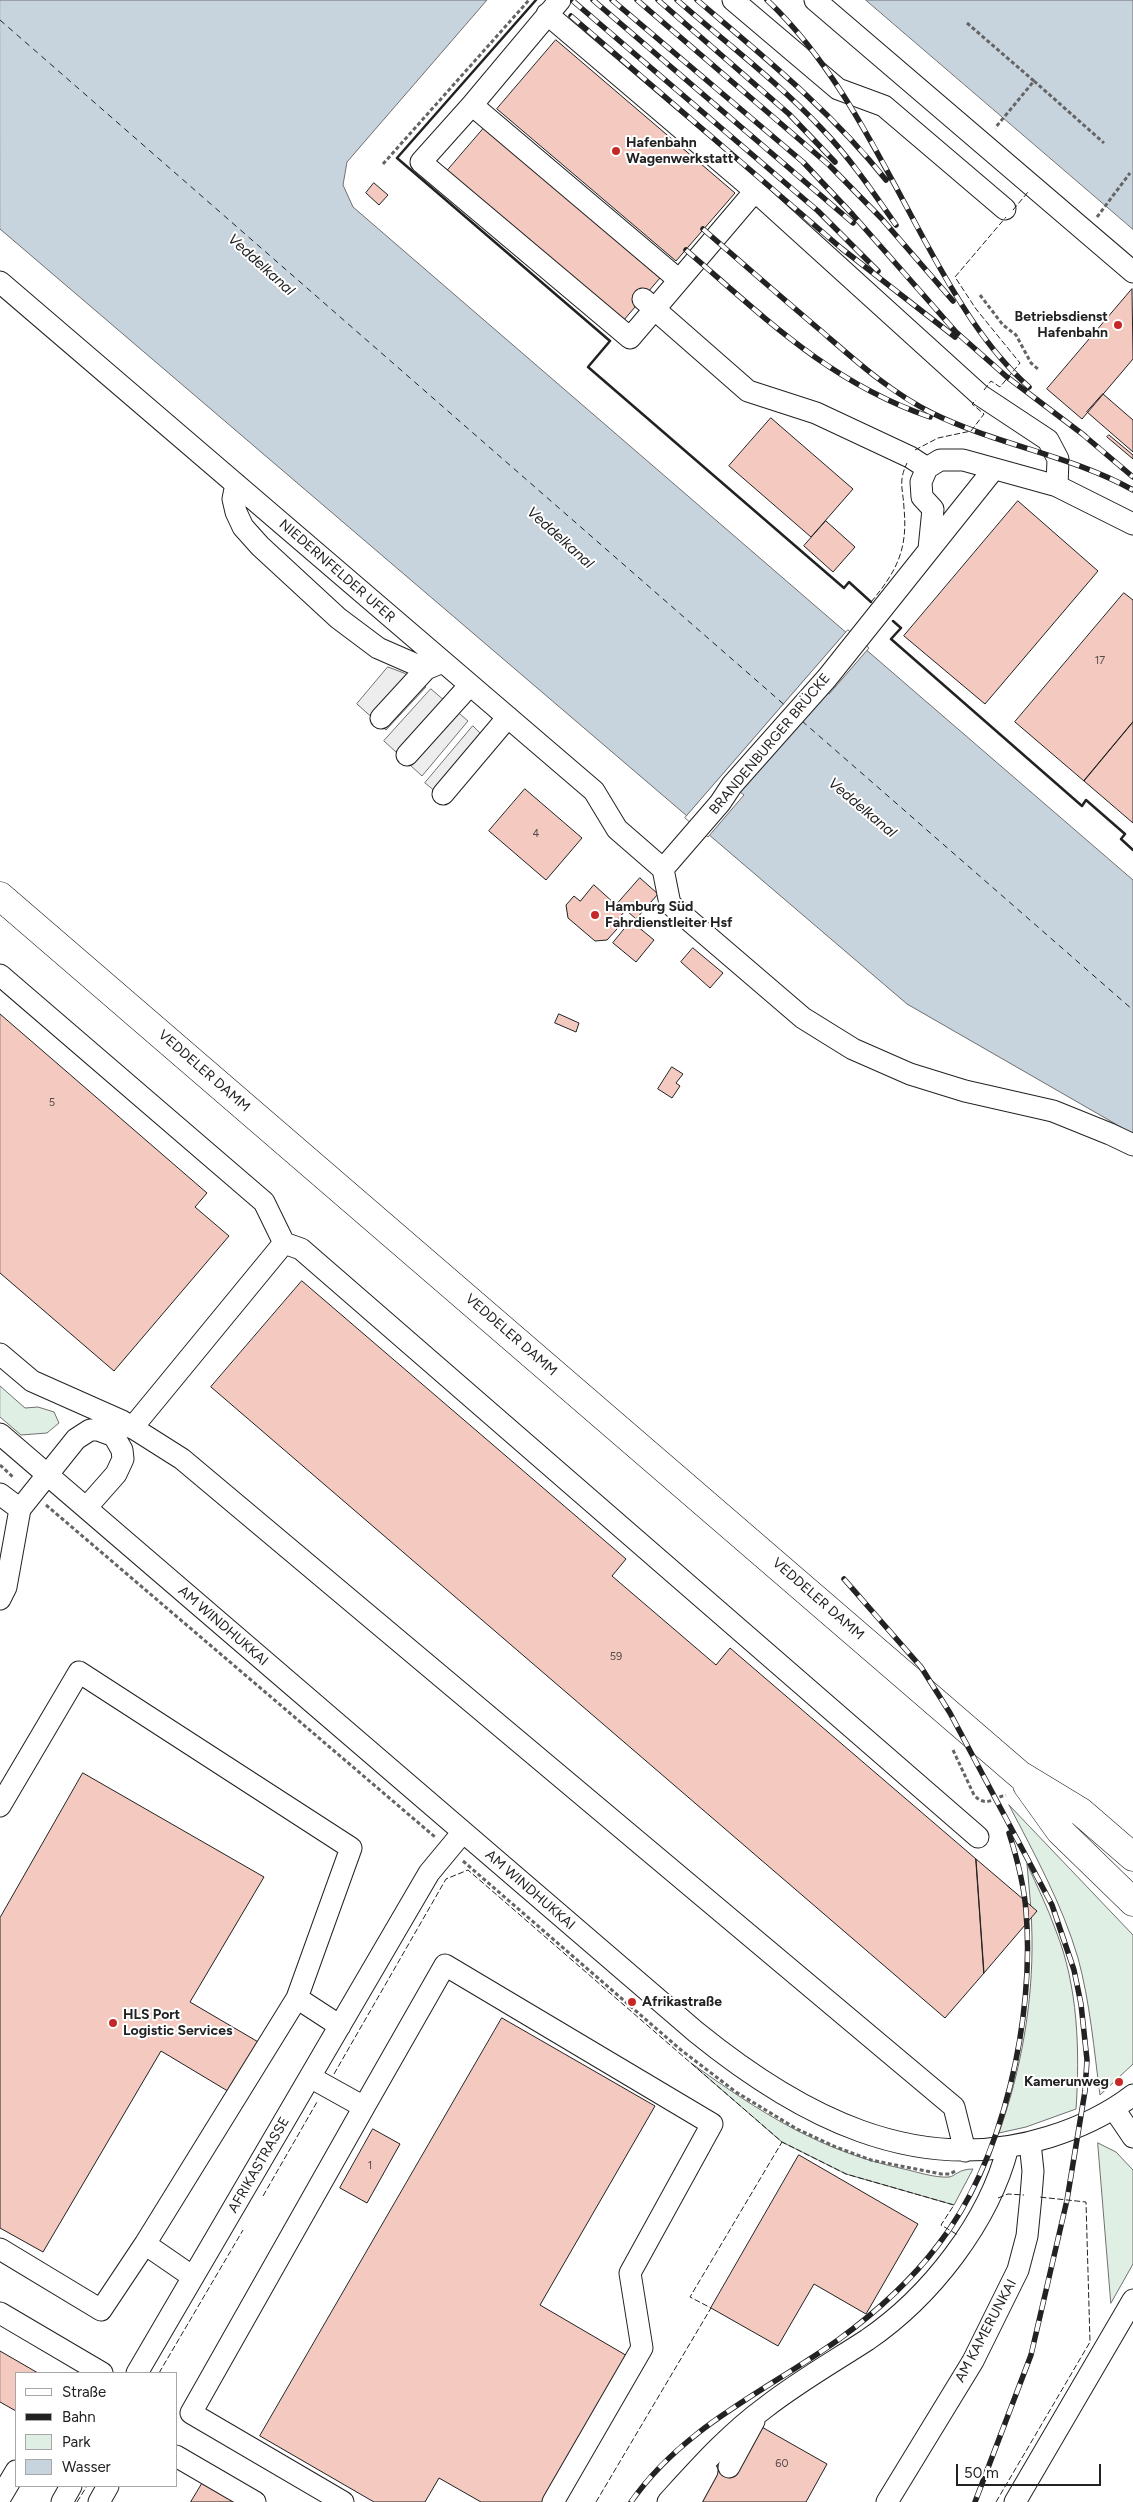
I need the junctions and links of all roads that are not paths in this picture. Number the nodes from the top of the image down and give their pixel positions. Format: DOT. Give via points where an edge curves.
graph roads {
  1 [pos="733,0"];
  2 [pos="815,0"];
  3 [pos="554,7"];
  4 [pos="472,105"];
  5 [pos="755,191"];
  6 [pos="1005,209"];
  7 [pos="1133,272"];
  8 [pos="680,280"];
  9 [pos="0,282"];
  10 [pos="648,304"];
  11 [pos="928,468"];
  12 [pos="993,470"];
  13 [pos="236,484"];
  14 [pos="1057,486"];
  15 [pos="933,509"];
  16 [pos="960,511"];
  17 [pos="1133,524"];
  18 [pos="929,549"];
  19 [pos="435,666"];
  20 [pos="470,685"];
  21 [pos="508,717"];
  22 [pos="380,718"];
  23 [pos="407,756"];
  24 [pos="444,794"];
  25 [pos="663,869"];
  26 [pos="0,896"];
  27 [pos="0,975"];
  28 [pos="1133,1146"];
  29 [pos="284,1243"];
  30 [pos="0,1354"];
  31 [pos="122,1428"];
  32 [pos="0,1434"];
  33 [pos="46,1474"];
  34 [pos="0,1494"];
  35 [pos="86,1508"];
  36 [pos="20,1509"];
  37 [pos="0,1599"];
  38 [pos="1016,1787"];
  39 [pos="0,1806"];
  40 [pos="463,1832"];
  41 [pos="978,1837"];
  42 [pos="1133,1857"];
  43 [pos="1133,1902"];
  44 [pos="296,1998"];
  45 [pos="340,2026"];
  46 [pos="310,2077"];
  47 [pos="1133,2095"];
  48 [pos="364,2107"];
  49 [pos="1114,2109"];
  50 [pos="1133,2137"];
  51 [pos="1030,2143"];
  52 [pos="1008,2147"];
  53 [pos="965,2151"];
  54 [pos="145,2244"];
  55 [pos="0,2248"];
  56 [pos="193,2277"];
  57 [pos="1133,2300"];
  58 [pos="0,2313"];
  59 [pos="78,2367"];
  60 [pos="98,2372"];
  61 [pos="138,2372"];
  62 [pos="765,2407"];
  63 [pos="730,2435"];
  64 [pos="178,2457"];
  65 [pos="729,2467"];
  66 [pos="15,2473"];
  67 [pos="70,2487"];
  68 [pos="107,2487"];
  69 [pos="0,2498"];
  70 [pos="62,2502"];
  71 [pos="99,2502"];
  72 [pos="255,2502"];
  73 [pos="343,2502"];
  74 [pos="553,2502"];
  75 [pos="668,2502"];
  76 [pos="690,2502"];
  77 [pos="887,2502"];
  78 [pos="1015,2502"];
  1 -- 6 [label="street" via="838,89 884,106"];
  2 -- 7 [label="street"];
  3 -- 4 [label="street"];
  3 -- 5 [label="street"];
  4 -- 8 [label="street"];
  4 -- 10 [label="street" via="421,162 630,338"];
  5 -- 8 [label="street"];
  5 -- 14 [label="street" via="980,395 1048,440 1058,459"];
  8 -- 10 [label="street"];
  9 -- 13 [label="street, NIEDERNFELDER UFER"];
  10 -- 11 [label="street" via="748,391 816,413"];
  11 -- 12 [label="street" via="940,460 963,460"];
  11 -- 15 [label="street" via="921,482 922,497"];
  12 -- 14 [label="street"];
  12 -- 16 [label="street, BRANDENBURGER BRÜCKE"];
  13 -- 19 [label="street, NIEDERNFELDER UFER"];
  13 -- 19 [label="street" via="233,498 243,527 338,618 378,648"];
  14 -- 17 [label="street"];
  15 -- 16 [label="street"];
  15 -- 18 [label="street"];
  16 -- 18 [label="street, BRANDENBURGER BRÜCKE"];
  18 -- 25 [label="street, BRANDENBURGER BRÜCKE" via="827,678"];
  19 -- 20 [label="street, NIEDERNFELDER UFER"];
  19 -- 22 [label="street"];
  20 -- 21 [label="street, NIEDERNFELDER UFER"];
  20 -- 23 [label="street"];
  21 -- 24 [label="street"];
  21 -- 25 [label="street, NIEDERNFELDER UFER" via="594,791 617,830"];
  25 -- 28 [label="street" via="670,904 803,1018 853,1049 910,1074 965,1091 1053,1111"];
  26 -- 38 [label="main road, VEDDELER DAMM"];
  27 -- 29 [label="street" via="264,1202"];
  29 -- 31 [label="street"];
  29 -- 41 [label="street" via="302,1249"];
  30 -- 31 [label="street" via="32,1381"];
  31 -- 33 [label="street" via="82,1434"];
  31 -- 35 [label="street" via="121,1467"];
  31 -- 53 [label="street" via="182,1459 954,2107"];
  32 -- 33 [label="street, AM WINDHUKKAI"];
  33 -- 35 [label="street, AM WINDHUKKAI"];
  33 -- 36 [label="street"];
  34 -- 36 [label="street"];
  35 -- 40 [label="street, AM WINDHUKKAI"];
  36 -- 37 [label="street" via="6,1588"];
  38 -- 42 [label="main road, VEDDELER DAMM" via="1081,1812"];
  38 -- 43 [label="main road, VEDDELER DAMM"];
  39 -- 44 [label="street" via="79,1672 351,1848"];
  40 -- 45 [label="street, AFRIKASTRASSE" via="429,1873"];
  40 -- 53 [label="street, AM WINDHUKKAI" via="696,2032 764,2082 809,2109 861,2132 918,2146"];
  44 -- 45 [label="street"];
  44 -- 54 [label="street"];
  45 -- 46 [label="street, AFRIKASTRASSE"];
  46 -- 48 [label="street"];
  46 -- 56 [label="street, AFRIKASTRASSE"];
  47 -- 49 [label="street, AM WINDHUKKAI"];
  48 -- 73 [label="street" via="191,2413"];
  48 -- 74 [label="street" via="445,1965 712,2124 630,2273 642,2348"];
  49 -- 50 [label="street"];
  49 -- 51 [label="street, AM WINDHUKKAI" via="1080,2126"];
  51 -- 52 [label="street, AM WINDHUKKAI"];
  51 -- 77 [label="street, AM KAMERUNKAI" via="1033,2163 1031,2196 1027,2236 1018,2270 973,2361"];
  52 -- 53 [label="street, AM WINDHUKKAI"];
  52 -- 62 [label="street" via="1000,2174 965,2240 934,2281 868,2339"];
  54 -- 55 [label="street" via="101,2310"];
  54 -- 56 [label="street"];
  56 -- 61 [label="street, AFRIKASTRASSE"];
  57 -- 78 [label="street"];
  58 -- 59 [label="street"];
  59 -- 60 [label="street"];
  62 -- 63 [label="street"];
  62 -- 65 [label="street"];
  63 -- 75 [label="street"];
  63 -- 76 [label="street"];
  64 -- 72 [label="street"];
  66 -- 69 [label="street"];
  67 -- 70 [label="street"];
  68 -- 71 [label="street"];
}
